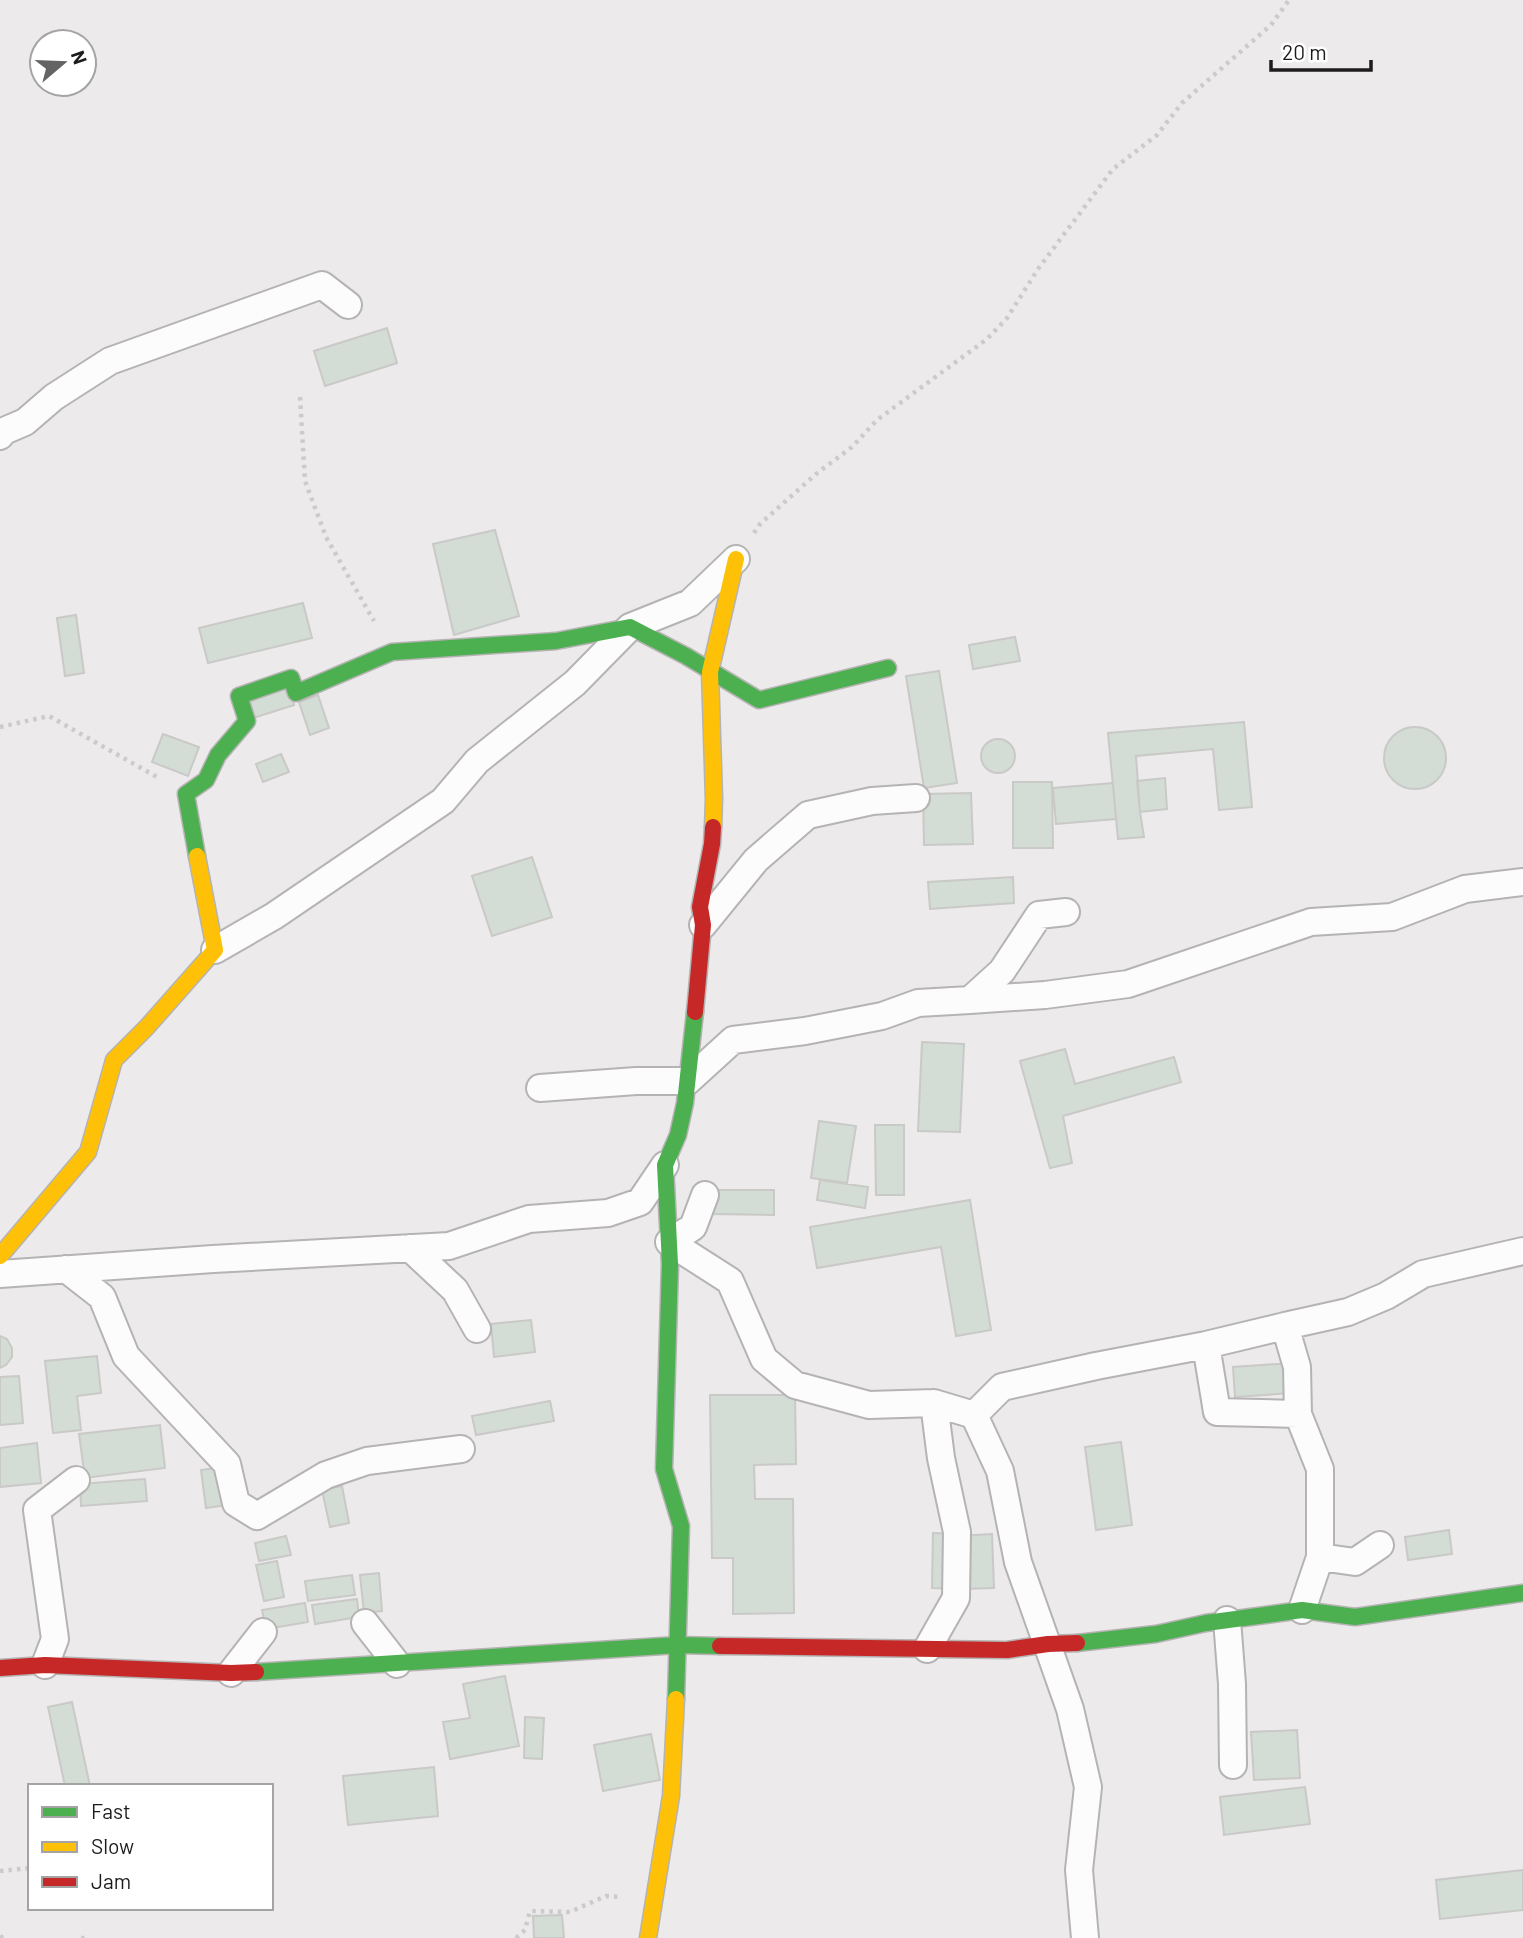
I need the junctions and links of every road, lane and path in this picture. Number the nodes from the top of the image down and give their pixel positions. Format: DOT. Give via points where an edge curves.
graph roads {
  1 [pos="1289,0"];
  2 [pos="348,305"];
  3 [pos="300,397"];
  4 [pos="0,436"];
  5 [pos="736,559"];
  6 [pos="629,627"];
  7 [pos="392,652"];
  8 [pos="888,668"];
  9 [pos="710,671"];
  10 [pos="0,727"];
  11 [pos="186,794"];
  12 [pos="916,798"];
  13 [pos="1523,882"];
  14 [pos="1066,912"];
  15 [pos="703,925"];
  16 [pos="215,950"];
  17 [pos="970,1000"];
  18 [pos="688,1081"];
  19 [pos="540,1088"];
  20 [pos="665,1165"];
  21 [pos="705,1195"];
  22 [pos="669,1242"];
  23 [pos="410,1248"];
  24 [pos="1523,1251"];
  25 [pos="0,1256"];
  26 [pos="66,1269"];
  27 [pos="0,1274"];
  28 [pos="1285,1326"];
  29 [pos="477,1329"];
  30 [pos="1206,1345"];
  31 [pos="934,1403"];
  32 [pos="1298,1414"];
  33 [pos="974,1415"];
  34 [pos="461,1449"];
  35 [pos="76,1480"];
  36 [pos="1380,1545"];
  37 [pos="1320,1557"];
  38 [pos="1523,1593"];
  39 [pos="1302,1610"];
  40 [pos="1227,1620"];
  41 [pos="365,1623"];
  42 [pos="263,1632"];
  43 [pos="1048,1644"];
  44 [pos="678,1646"];
  45 [pos="927,1649"];
  46 [pos="397,1664"];
  47 [pos="46,1665"];
  48 [pos="0,1668"];
  49 [pos="231,1673"];
  50 [pos="1233,1765"];
  51 [pos="28,1868"];
  52 [pos="0,1871"];
  53 [pos="655,1897"];
  54 [pos="81,1938"];
  55 [pos="87,1938"];
  56 [pos="516,1938"];
  57 [pos="648,1938"];
  58 [pos="1084,1938"];
  1 -- 5 [label="path" via="1271,25 1182,103 1157,135 1113,169 1007,318 816,474 760,524"];
  2 -- 4 [label="street" via="322,285 110,361"];
  3 -- 7 [label="path" via="305,481 326,537"];
  5 -- 6 [label="street" via="690,603"];
  5 -- 9 [label="street"];
  6 -- 7 [label="street" via="556,641"];
  6 -- 9 [label="street"];
  6 -- 16 [label="street" via="575,683 477,761 443,801 274,916"];
  7 -- 11 [label="street" via="296,693 291,678 239,696 247,721 218,755 206,780"];
  8 -- 9 [label="street" via="759,700"];
  9 -- 15 [label="street" via="714,799 712,844 699,907"];
  10 -- 11 [label="path" via="49,716"];
  11 -- 16 [label="street"];
  12 -- 15 [label="street" via="872,801 808,815 756,860"];
  13 -- 17 [label="street" via="1465,889 1392,917 1311,922 1128,984 1045,996"];
  14 -- 17 [label="street" via="1039,915 1002,971"];
  15 -- 18 [label="street"];
  16 -- 25 [label="street" via="114,1060 88,1152"];
  17 -- 18 [label="street" via="918,1003 882,1016 733,1040"];
  18 -- 19 [label="street"];
  18 -- 20 [label="street" via="679,1129"];
  20 -- 22 [label="street"];
  20 -- 23 [label="street" via="640,1202 608,1213 529,1219 449,1245"];
  21 -- 22 [label="street" via="693,1227"];
  22 -- 31 [label="street" via="730,1281 764,1359 795,1385 869,1405"];
  22 -- 44 [label="street" via="664,1469 681,1526"];
  23 -- 26 [label="street"];
  23 -- 29 [label="street" via="455,1290"];
  24 -- 28 [label="street" via="1423,1274 1348,1312"];
  26 -- 27 [label="street"];
  26 -- 34 [label="street" via="102,1297 126,1356 227,1464 236,1503 257,1516 326,1475 367,1461"];
  28 -- 30 [label="street"];
  28 -- 32 [label="street" via="1297,1367"];
  30 -- 32 [label="street" via="1217,1412"];
  30 -- 33 [label="street" via="1002,1387"];
  31 -- 33 [label="street"];
  31 -- 45 [label="street" via="940,1458 957,1532 956,1598"];
  32 -- 37 [label="street" via="1320,1469"];
  33 -- 43 [label="street" via="1000,1471 1018,1562"];
  35 -- 47 [label="street" via="37,1510 55,1639"];
  36 -- 37 [label="street" via="1355,1562"];
  37 -- 39 [label="street"];
  38 -- 39 [label="street" via="1355,1617"];
  39 -- 40 [label="street"];
  40 -- 43 [label="street" via="1156,1634"];
  40 -- 50 [label="street"];
  41 -- 46 [label="street"];
  42 -- 49 [label="street"];
  43 -- 45 [label="street" via="1007,1650"];
  43 -- 58 [label="street" via="1070,1709 1088,1787 1079,1870"];
  44 -- 45 [label="street"];
  44 -- 46 [label="street"];
  44 -- 53 [label="street" via="671,1796"];
  46 -- 49 [label="street"];
  47 -- 48 [label="street"];
  47 -- 49 [label="street"];
  51 -- 52 [label="path"];
  53 -- 56 [label="path" via="607,1896 570,1912 530,1911 525,1930"];
  53 -- 57 [label="street"];
  54 -- 55 [label="path"];
}
